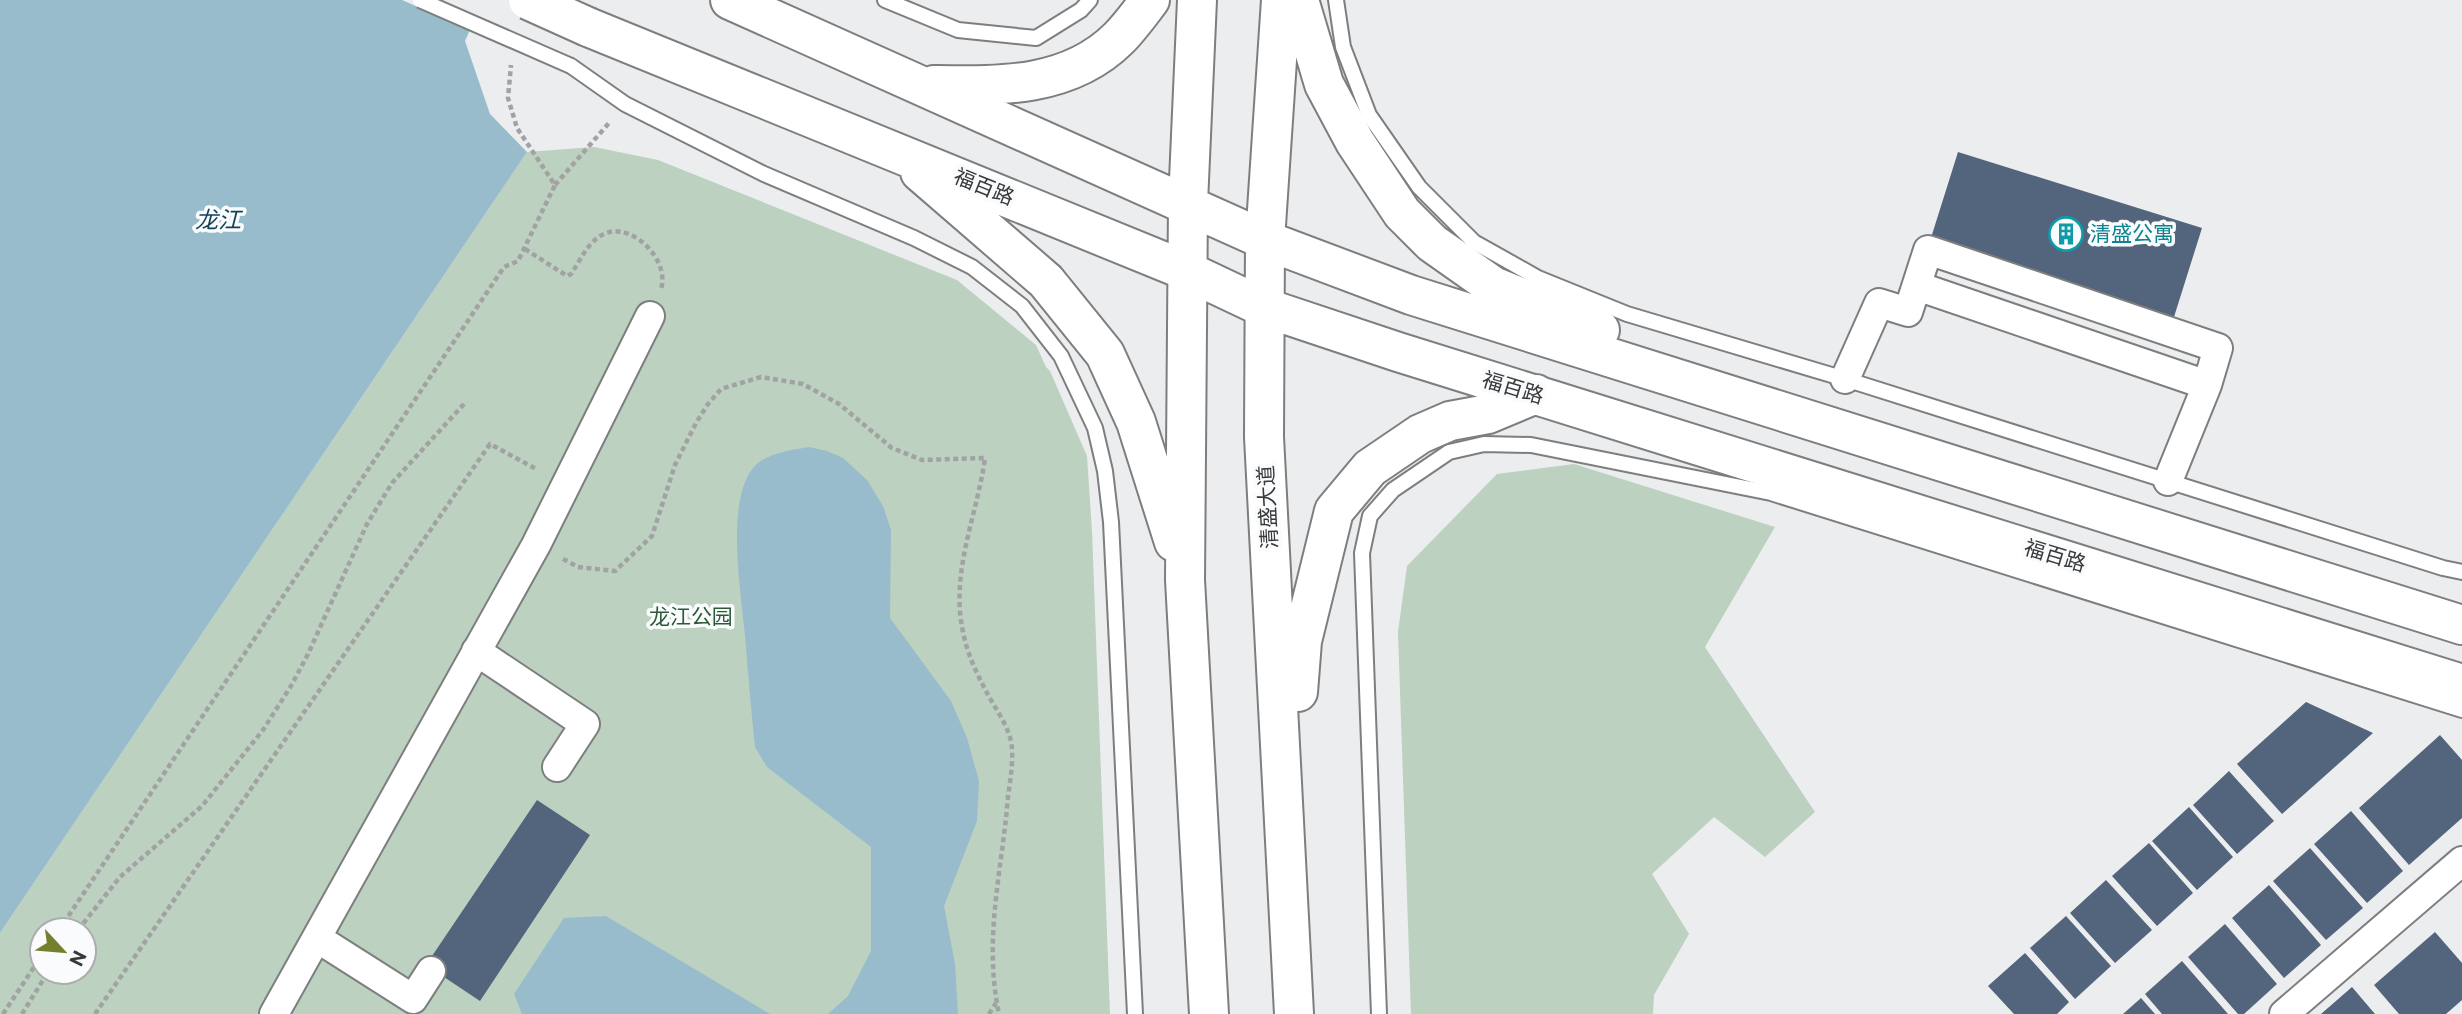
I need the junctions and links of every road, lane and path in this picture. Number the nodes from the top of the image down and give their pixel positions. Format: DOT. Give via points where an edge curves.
graph roads {
  1 [pos="420,0"];
  2 [pos="528,0"];
  3 [pos="730,0"];
  4 [pos="885,0"];
  5 [pos="1090,0"];
  6 [pos="1150,0"];
  7 [pos="1198,0"];
  8 [pos="1281,0"];
  9 [pos="1298,0"];
  10 [pos="1336,0"];
  11 [pos="511,61"];
  12 [pos="917,85"];
  13 [pos="625,104"];
  14 [pos="855,134"];
  15 [pos="555,185"];
  16 [pos="1188,203"];
  17 [pos="1265,240"];
  18 [pos="525,249"];
  19 [pos="1187,271"];
  20 [pos="1917,286"];
  21 [pos="1263,307"];
  22 [pos="650,316"];
  23 [pos="1845,379"];
  24 [pos="2207,385"];
  25 [pos="1536,394"];
  26 [pos="1732,397"];
  27 [pos="464,404"];
  28 [pos="2168,481"];
  29 [pos="567,485"];
  30 [pos="536,545"];
  31 [pos="2462,572"];
  32 [pos="1185,580"];
  33 [pos="2462,625"];
  34 [pos="476,651"];
  35 [pos="2462,684"];
  36 [pos="2462,710"];
  37 [pos="557,767"];
  38 [pos="1286,841"];
  39 [pos="2462,861"];
  40 [pos="68,916"];
  41 [pos="89,916"];
  42 [pos="317,938"];
  43 [pos="431,971"];
  44 [pos="28,976"];
  45 [pos="39,986"];
  46 [pos="996,1002"];
  47 [pos="2,1014"];
  48 [pos="22,1014"];
  49 [pos="95,1014"];
  50 [pos="274,1014"];
  51 [pos="989,1014"];
  52 [pos="999,1014"];
  53 [pos="1135,1014"];
  54 [pos="1209,1014"];
  55 [pos="1294,1014"];
  56 [pos="1379,1014"];
  57 [pos="2284,1014"];
  1 -- 13 [label="lane, bridge" via="571,66"];
  2 -- 14 [label="main road, 福百路, bridge"];
  3 -- 12 [label="main road"];
  4 -- 5 [label="lane" via="958,30 1036,38"];
  6 -- 12 [label="main road" via="1118,39 1077,69 1041,81"];
  7 -- 16 [label="main road"];
  8 -- 17 [label="main road, 清盛大道"];
  9 -- 26 [label="main road" via="1324,84 1355,142 1402,213 1432,243 1493,286 1652,348"];
  10 -- 23 [label="lane" via="1343,47 1369,115 1419,187 1474,242 1538,278 1627,314"];
  11 -- 15 [label="path" via="508,97 517,128"];
  12 -- 16 [label="main road"];
  13 -- 15 [label="path"];
  13 -- 53 [label="lane" via="764,174 972,267 1022,306 1061,356 1095,428 1105,471"];
  14 -- 19 [label="main road, 福百路"];
  14 -- 32 [label="main road" via="917,169 1037,273 1105,354 1136,422"];
  15 -- 18 [label="path"];
  16 -- 17 [label="main road"];
  16 -- 19 [label="main road"];
  17 -- 21 [label="main road, 清盛大道"];
  17 -- 26 [label="main road" via="1411,295"];
  18 -- 22 [label="path" via="567,276 592,242 607,233 636,239 649,246 662,267 663,281"];
  18 -- 40 [label="path" via="518,261 505,267"];
  19 -- 21 [label="main road, 福百路"];
  19 -- 32 [label="main road"];
  20 -- 23 [label="street" via="1908,312 1879,303"];
  20 -- 24 [label="street"];
  20 -- 24 [label="street" via="1928,250 2218,348"];
  21 -- 25 [label="main road, 福百路"];
  21 -- 38 [label="main road, 清盛大道" via="1264,437"];
  22 -- 29 [label="street"];
  23 -- 28 [label="lane"];
  24 -- 28 [label="street"];
  25 -- 35 [label="main road, 福百路"];
  25 -- 38 [label="main road" via="1420,434 1370,468 1334,511 1302,641"];
  26 -- 33 [label="main road"];
  27 -- 41 [label="path" via="392,483 366,524 308,654 263,730 202,806 120,877"];
  28 -- 31 [label="lane"];
  29 -- 30 [label="street"];
  29 -- 49 [label="path" via="490,444"];
  30 -- 34 [label="street"];
  30 -- 46 [label="path" via="578,568 615,571 652,536 675,465 708,404 721,389 761,377 803,384 839,404 892,448 922,460 985,458 965,543 960,611 972,663 1012,747 992,919"];
  32 -- 54 [label="main road"];
  34 -- 37 [label="street" via="585,724"];
  34 -- 42 [label="street"];
  36 -- 56 [label="lane" via="1771,493 1531,445 1484,444 1449,452 1392,489 1370,516 1362,554"];
  38 -- 55 [label="main road, 清盛大道"];
  39 -- 57 [label="street"];
  42 -- 43 [label="street" via="413,999"];
  42 -- 50 [label="street"];
  44 -- 47 [label="path"];
  45 -- 48 [label="path"];
  46 -- 51 [label="path"];
  46 -- 52 [label="path"];
}
